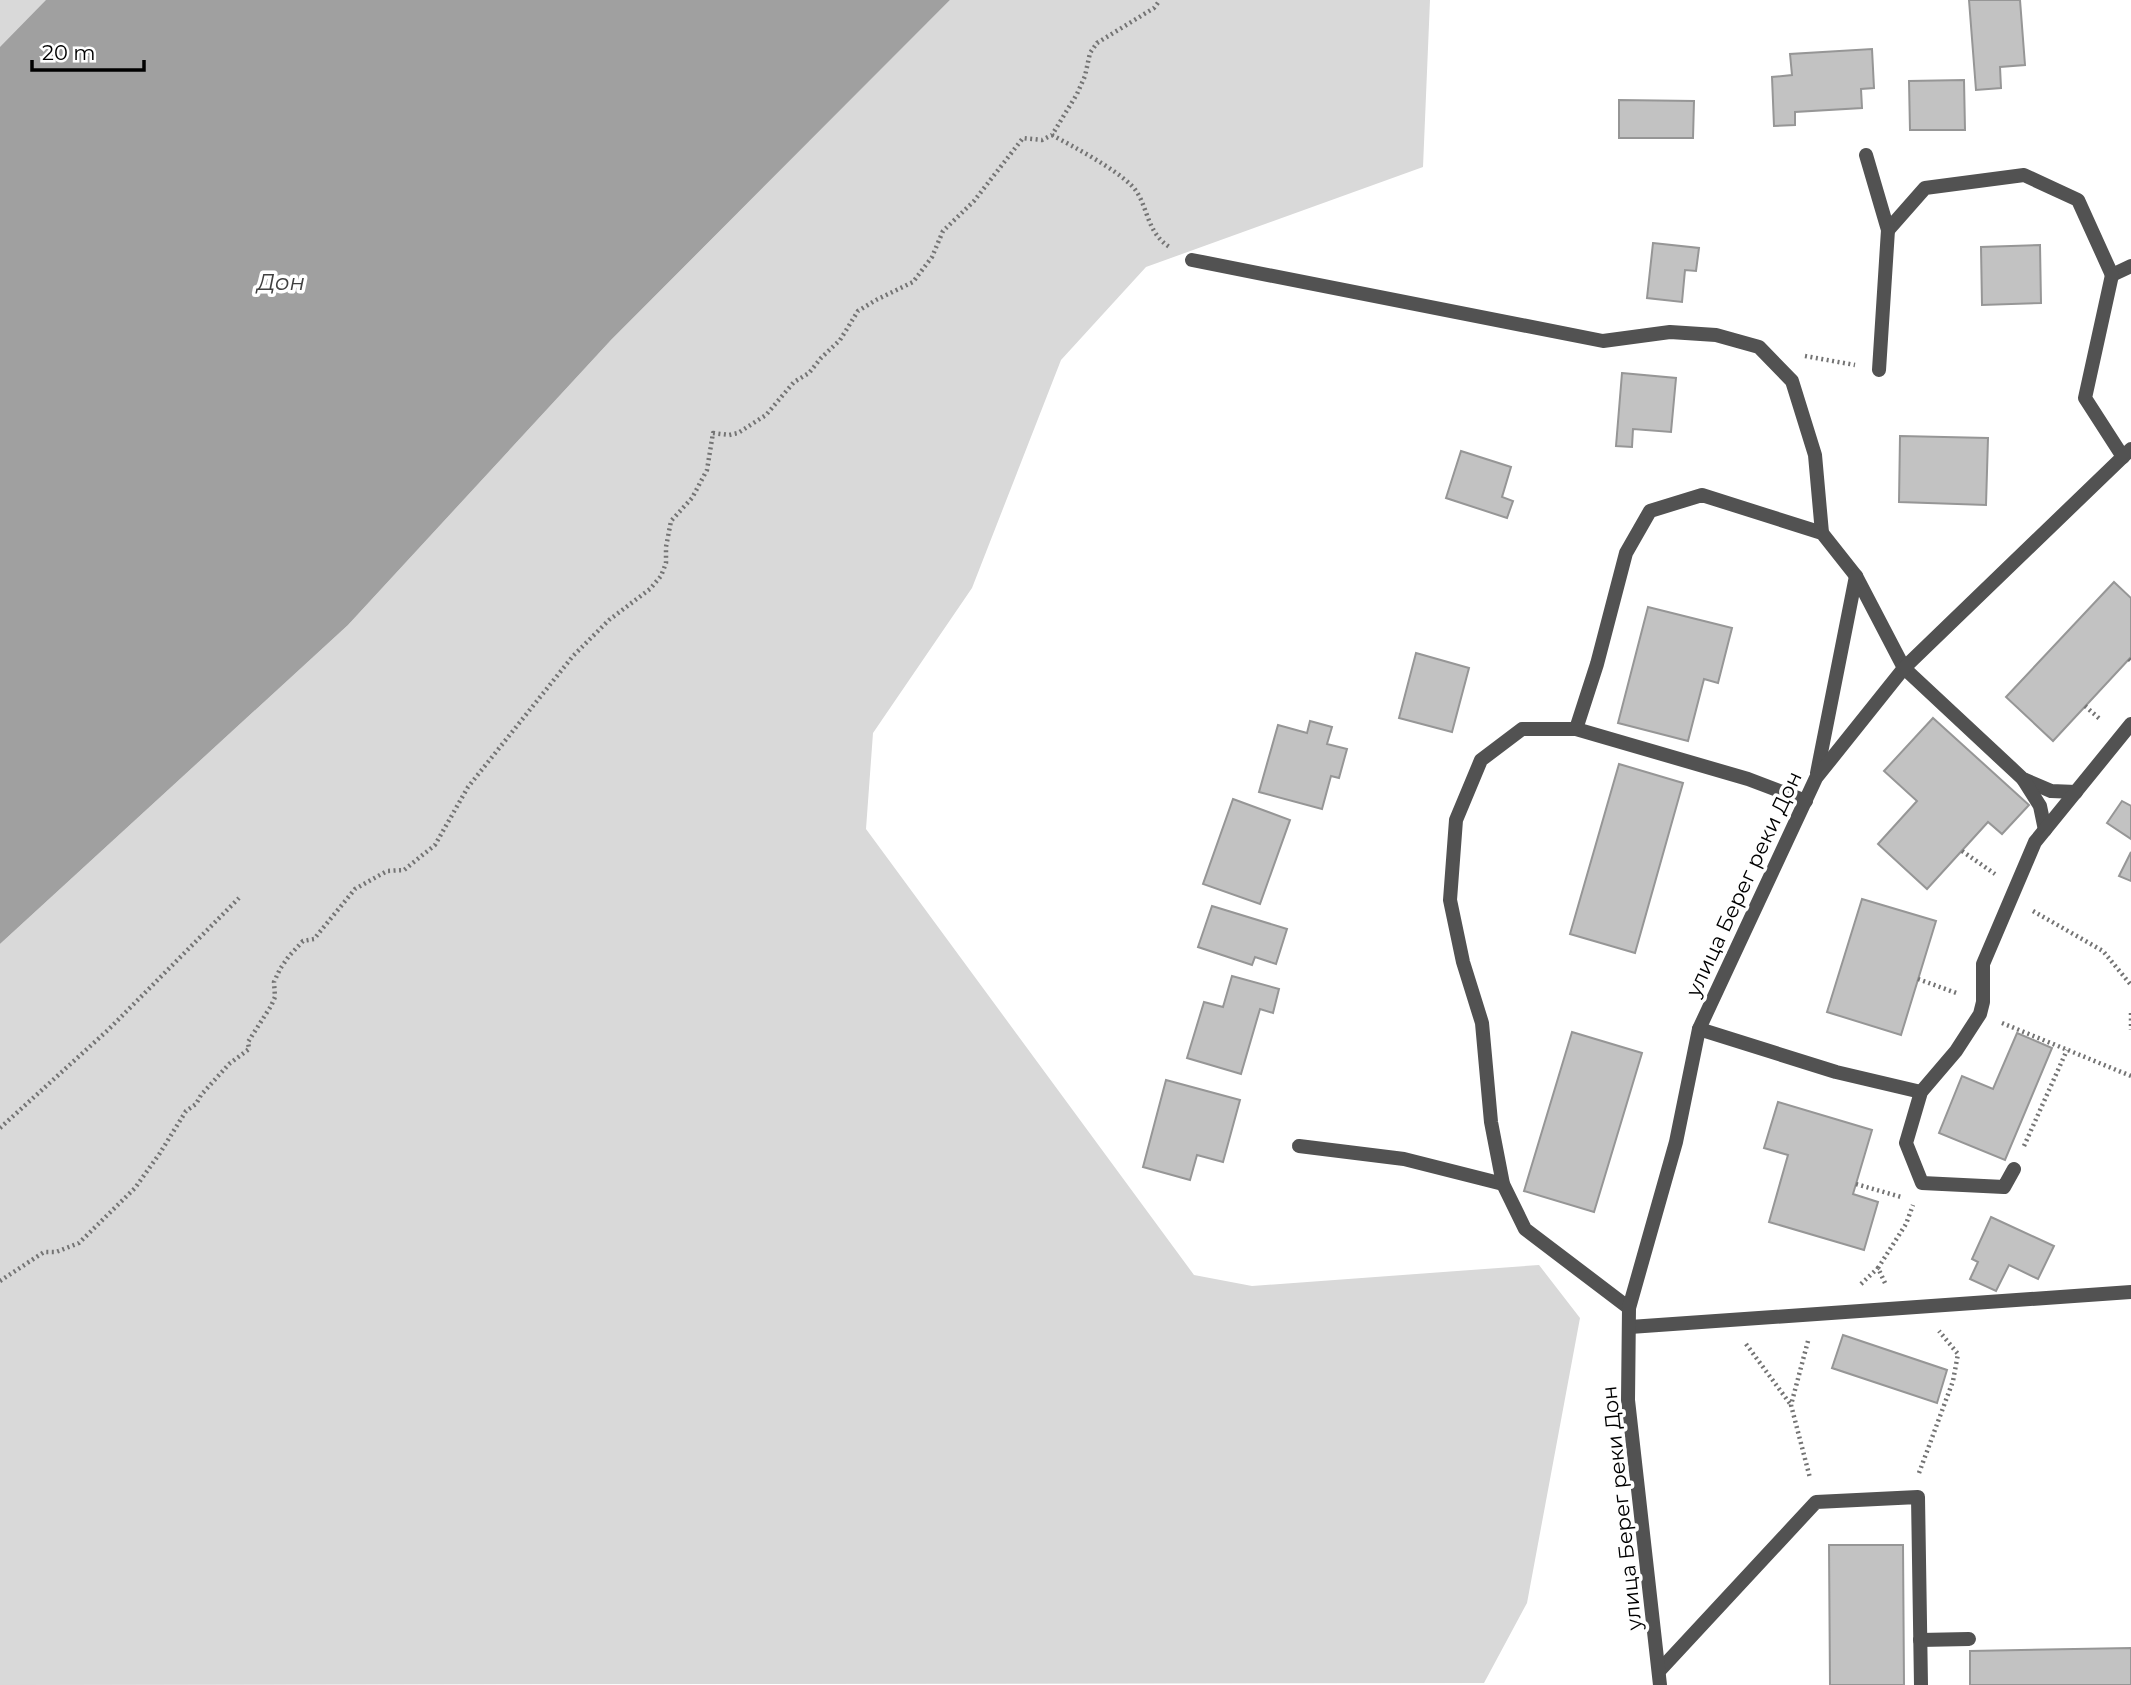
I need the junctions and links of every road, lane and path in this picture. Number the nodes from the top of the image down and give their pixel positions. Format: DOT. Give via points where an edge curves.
graph roads {
  1 [pos="1160,0"];
  2 [pos="1052,135"];
  3 [pos="1866,155"];
  4 [pos="1888,230"];
  5 [pos="1192,260"];
  6 [pos="2131,266"];
  7 [pos="2112,275"];
  8 [pos="1759,346"];
  9 [pos="1879,370"];
  10 [pos="2127,453"];
  11 [pos="1822,533"];
  12 [pos="1856,576"];
  13 [pos="1903,668"];
  14 [pos="2131,724"];
  15 [pos="1576,729"];
  16 [pos="1816,778"];
  17 [pos="2023,779"];
  18 [pos="2076,792"];
  19 [pos="1806,801"];
  20 [pos="2045,830"];
  21 [pos="1962,851"];
  22 [pos="2013,893"];
  23 [pos="239,898"];
  24 [pos="1918,979"];
  25 [pos="2131,985"];
  26 [pos="1982,1008"];
  27 [pos="2131,1013"];
  28 [pos="1699,1029"];
  29 [pos="2131,1030"];
  30 [pos="2067,1050"];
  31 [pos="2131,1076"];
  32 [pos="1921,1092"];
  33 [pos="0,1128"];
  34 [pos="1299,1146"];
  35 [pos="2014,1169"];
  36 [pos="1503,1184"];
  37 [pos="1856,1184"];
  38 [pos="1878,1268"];
  39 [pos="0,1281"];
  40 [pos="2131,1292"];
  41 [pos="1896,1307"];
  42 [pos="1629,1308"];
  43 [pos="1829,1312"];
  44 [pos="1727,1318"];
  45 [pos="1630,1327"];
  46 [pos="1929,1330"];
  47 [pos="1791,1405"];
  48 [pos="1911,1497"];
  49 [pos="1816,1502"];
  50 [pos="1969,1639"];
  51 [pos="1920,1640"];
  52 [pos="1660,1678"];
  53 [pos="1921,1685"];
  1 -- 2 [label="path" via="1097,43 1077,93"];
  2 -- 5 [label="path" via="1133,186 1159,241"];
  2 -- 39 [label="path" via="1042,140 1023,138 974,201 943,231 932,257 913,282 858,311 840,340 766,415 738,433 713,433 707,470 692,498 671,521 661,576 573,656 468,787 435,845 404,870 387,871 355,889 314,939 303,941 289,956 274,982 275,997 248,1042 249,1049 186,1111 135,1188 79,1243 44,1252"];
  3 -- 4 [label="street"];
  4 -- 7 [label="street" via="1925,188 2024,175 2078,200"];
  4 -- 9 [label="street"];
  5 -- 8 [label="street" via="1603,341 1670,332 1716,335"];
  6 -- 7 [label="street"];
  7 -- 10 [label="street" via="2085,398"];
  8 -- 9 [label="path"];
  8 -- 11 [label="street" via="1792,381 1815,455"];
  10 -- 13 [label="street, улица Берег реки Дон"];
  11 -- 12 [label="street"];
  11 -- 15 [label="street" via="1702,495 1650,511 1626,553"];
  12 -- 13 [label="street"];
  12 -- 16 [label="street"];
  13 -- 16 [label="street, улица Берег реки Дон"];
  13 -- 17 [label="street"];
  14 -- 18 [label="street"];
  15 -- 19 [label="street" via="1748,779"];
  15 -- 36 [label="street" via="1522,729 1480,760 1457,820 1450,900 1482,1023 1491,1122"];
  16 -- 19 [label="street, улица Берег реки Дон"];
  17 -- 18 [label="street" via="2051,791"];
  17 -- 20 [label="street" via="2040,806"];
  18 -- 20 [label="street"];
  19 -- 28 [label="street, улица Берег реки Дон"];
  20 -- 22 [label="street"];
  21 -- 22 [label="path"];
  22 -- 25 [label="path" via="2103,951"];
  22 -- 26 [label="street" via="1983,964"];
  23 -- 33 [label="path" via="108,1030"];
  24 -- 26 [label="path"];
  26 -- 30 [label="path"];
  26 -- 32 [label="street" via="1956,1051"];
  27 -- 29 [label="path"];
  28 -- 32 [label="street" via="1836,1072"];
  28 -- 42 [label="street, улица Берег реки Дон" via="1676,1142"];
  30 -- 31 [label="path"];
  30 -- 35 [label="path"];
  32 -- 35 [label="street" via="1906,1143 1922,1183 2004,1187"];
  34 -- 36 [label="street" via="1404,1158"];
  36 -- 42 [label="street" via="1525,1228"];
  37 -- 38 [label="path" via="1915,1201"];
  38 -- 41 [label="path"];
  38 -- 43 [label="path"];
  40 -- 41 [label="street"];
  41 -- 43 [label="street"];
  42 -- 45 [label="street, улица Берег реки Дон"];
  43 -- 44 [label="street"];
  43 -- 47 [label="path" via="1808,1338"];
  44 -- 45 [label="street"];
  44 -- 47 [label="path"];
  45 -- 52 [label="street, улица Берег реки Дон" via="1628,1400"];
  46 -- 48 [label="path" via="1940,1332 1958,1354 1953,1381"];
  47 -- 49 [label="path"];
  48 -- 49 [label="street"];
  48 -- 51 [label="street" via="1917,1497"];
  49 -- 52 [label="street"];
  50 -- 51 [label="street"];
  51 -- 53 [label="street"];
}
